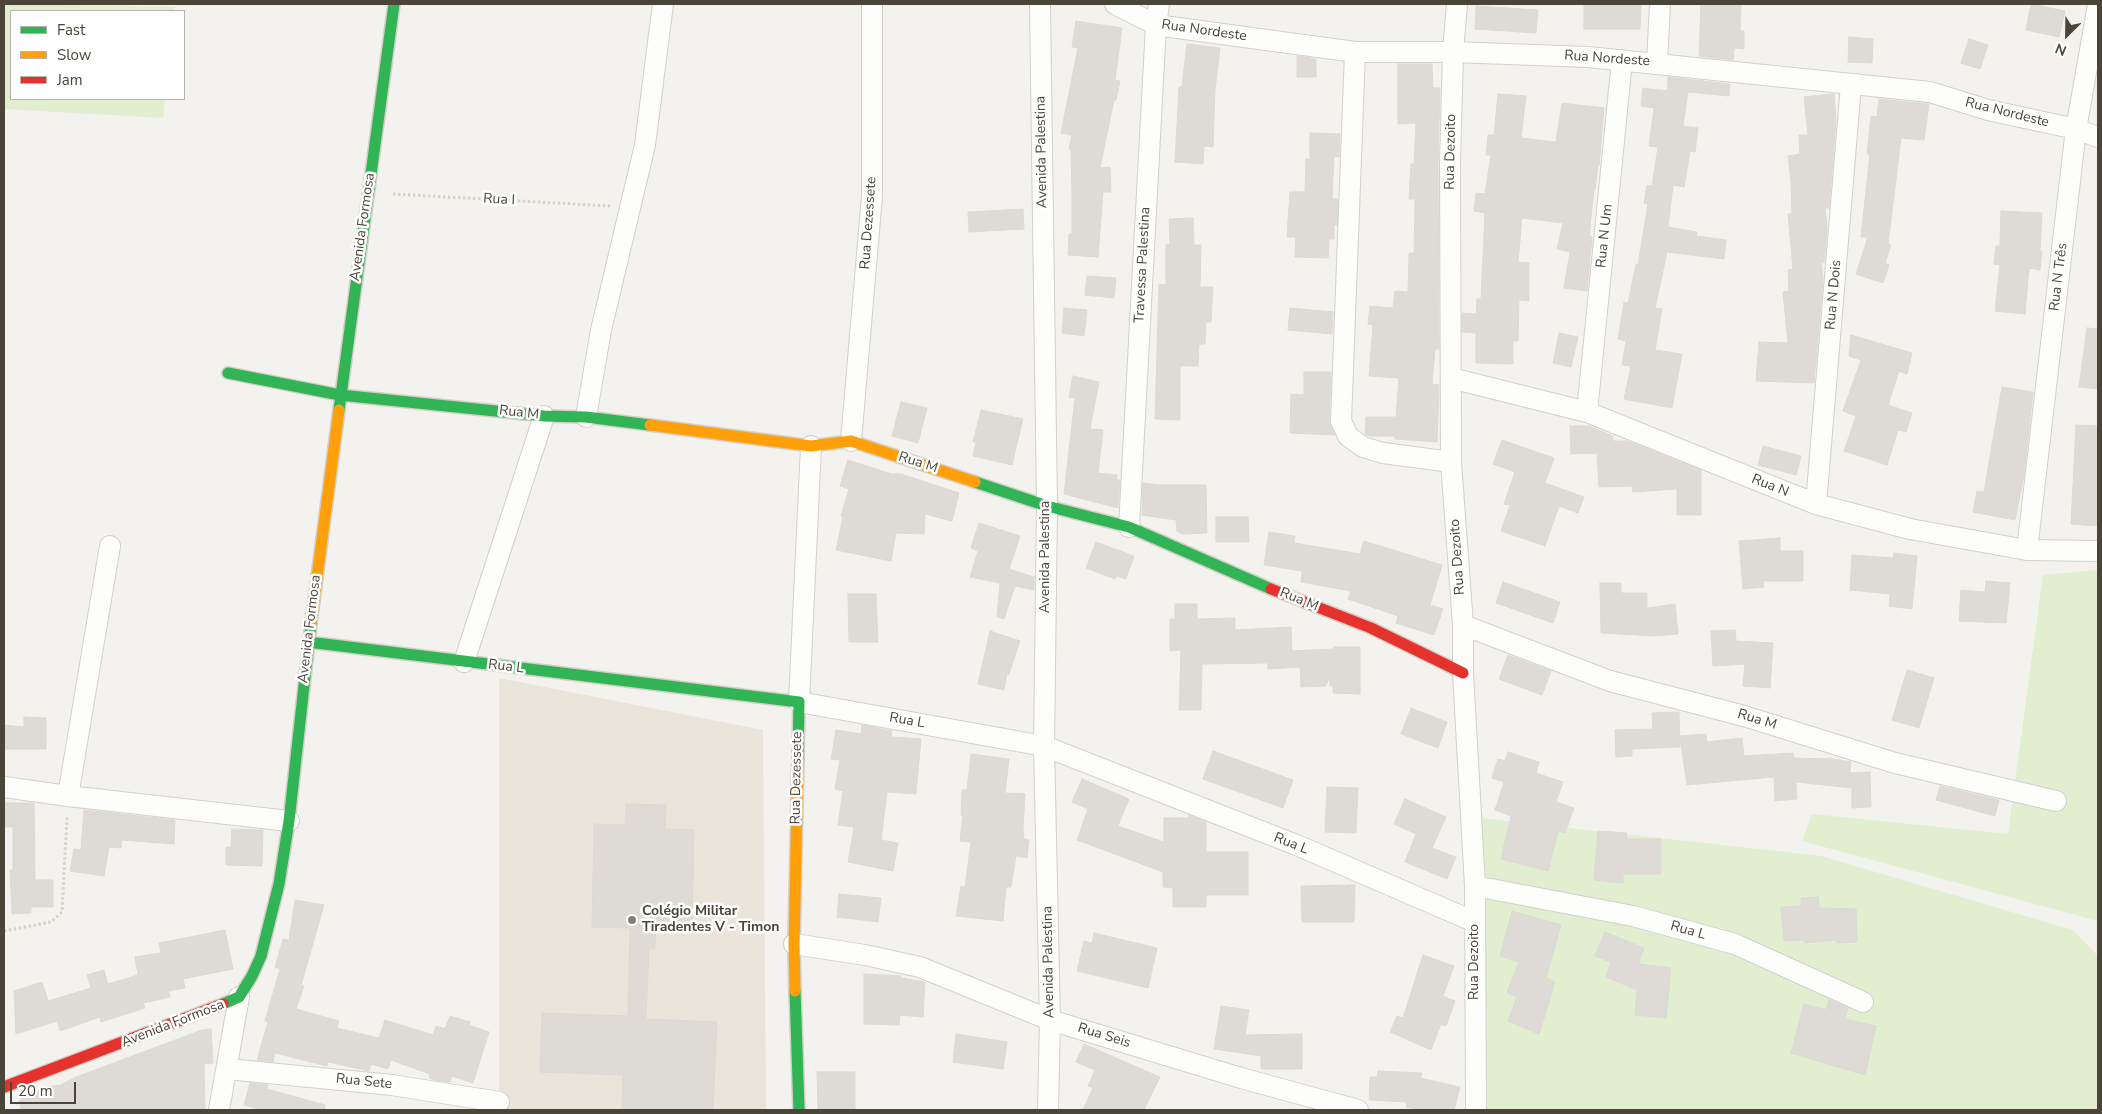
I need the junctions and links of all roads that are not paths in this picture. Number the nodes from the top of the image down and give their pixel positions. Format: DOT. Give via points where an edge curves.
graph roads {
  1 [pos="394,4"];
  2 [pos="663,4"];
  3 [pos="872,4"];
  4 [pos="1040,4"];
  5 [pos="1115,4"];
  6 [pos="1159,4"];
  7 [pos="1457,4"];
  8 [pos="1660,4"];
  9 [pos="2098,5"];
  10 [pos="1156,25"];
  11 [pos="1355,52"];
  12 [pos="1453,52"];
  13 [pos="1622,60"];
  14 [pos="1657,63"];
  15 [pos="1851,85"];
  16 [pos="2076,129"];
  17 [pos="2098,137"];
  18 [pos="228,373"];
  19 [pos="1451,378"];
  20 [pos="340,395"];
  21 [pos="1587,412"];
  22 [pos="544,416"];
  23 [pos="586,417"];
  24 [pos="851,441"];
  25 [pos="811,446"];
  26 [pos="1451,462"];
  27 [pos="1816,504"];
  28 [pos="1047,506"];
  29 [pos="1129,527"];
  30 [pos="110,546"];
  31 [pos="2027,550"];
  32 [pos="2098,551"];
  33 [pos="1463,625"];
  34 [pos="308,642"];
  35 [pos="464,662"];
  36 [pos="1463,673"];
  37 [pos="799,702"];
  38 [pos="1044,746"];
  39 [pos="4,786"];
  40 [pos="68,796"];
  41 [pos="2056,801"];
  42 [pos="289,821"];
  43 [pos="1475,886"];
  44 [pos="1475,922"];
  45 [pos="794,944"];
  46 [pos="239,997"];
  47 [pos="1863,1002"];
  48 [pos="1050,1020"];
  49 [pos="227,1069"];
  50 [pos="4,1087"];
  51 [pos="499,1102"];
  52 [pos="219,1110"];
  53 [pos="798,1110"];
  54 [pos="1048,1110"];
  55 [pos="1358,1110"];
  56 [pos="1476,1110"];
  1 -- 20 [label="street, Avenida Formosa"];
  2 -- 23 [label="street" via="645,145 601,330"];
  3 -- 24 [label="street, Rua Dezessete" via="872,196"];
  4 -- 28 [label="street, Avenida Palestina"];
  5 -- 10 [label="street, Rua Nordeste"];
  6 -- 10 [label="street, Travessa Palestina"];
  7 -- 12 [label="street, Rua Dezoito"];
  8 -- 14 [label="street"];
  9 -- 16 [label="street, Rua N Três"];
  10 -- 11 [label="street, Rua Nordeste"];
  10 -- 29 [label="street, Travessa Palestina"];
  11 -- 12 [label="street, Rua Nordeste"];
  11 -- 26 [label="street" via="1341,422 1348,436 1363,447 1383,454"];
  12 -- 13 [label="street, Rua Nordeste"];
  12 -- 19 [label="street, Rua Dezoito"];
  13 -- 14 [label="street, Rua Nordeste"];
  13 -- 21 [label="street, Rua N Um"];
  14 -- 15 [label="street, Rua Nordeste"];
  15 -- 16 [label="street, Rua Nordeste" via="1930,92 1988,110"];
  15 -- 27 [label="street, Rua N Dois"];
  16 -- 17 [label="street, Rua Nordeste"];
  16 -- 31 [label="street, Rua N Três"];
  18 -- 20 [label="street, Rua M"];
  19 -- 21 [label="street, Rua N"];
  19 -- 26 [label="street, Rua Dezoito"];
  20 -- 22 [label="street, Rua M"];
  20 -- 34 [label="street, Avenida Formosa"];
  21 -- 27 [label="street, Rua N"];
  22 -- 23 [label="street, Rua M"];
  22 -- 35 [label="street"];
  23 -- 25 [label="street, Rua M"];
  24 -- 25 [label="street, Rua M"];
  24 -- 28 [label="street, Rua M"];
  25 -- 37 [label="street, Rua Dezessete"];
  26 -- 33 [label="street, Rua Dezoito"];
  27 -- 31 [label="street, Rua N" via="1910,529"];
  28 -- 29 [label="street, Rua M"];
  28 -- 38 [label="street, Avenida Palestina"];
  29 -- 36 [label="street, Rua M" via="1241,577 1371,628"];
  30 -- 40 [label="street"];
  31 -- 32 [label="street, Rua N"];
  33 -- 36 [label="street, Rua Dezoito"];
  33 -- 41 [label="street, Rua M" via="1610,681 1744,716 1895,764"];
  34 -- 35 [label="street, Rua L"];
  34 -- 42 [label="street, Avenida Formosa"];
  35 -- 37 [label="street, Rua L"];
  36 -- 43 [label="street, Rua Dezoito"];
  37 -- 38 [label="street, Rua L"];
  37 -- 45 [label="street, Rua Dezessete"];
  38 -- 44 [label="street, Rua L" via="1298,846"];
  38 -- 48 [label="street, Avenida Palestina"];
  39 -- 40 [label="street"];
  40 -- 42 [label="street"];
  42 -- 46 [label="street, Avenida Formosa" via="280,884 261,956"];
  43 -- 44 [label="street, Rua Dezoito"];
  43 -- 47 [label="street, Rua L" via="1633,916 1736,944"];
  44 -- 56 [label="street, Rua Dezoito"];
  45 -- 48 [label="street, Rua Seis" via="920,968"];
  45 -- 53 [label="street, Rua Dezessete"];
  46 -- 49 [label="street"];
  46 -- 50 [label="street, Avenida Formosa"];
  48 -- 54 [label="street, Avenida Palestina"];
  48 -- 55 [label="street, Rua Seis"];
  49 -- 51 [label="street, Rua Sete" via="392,1085"];
  49 -- 52 [label="street"];
}
